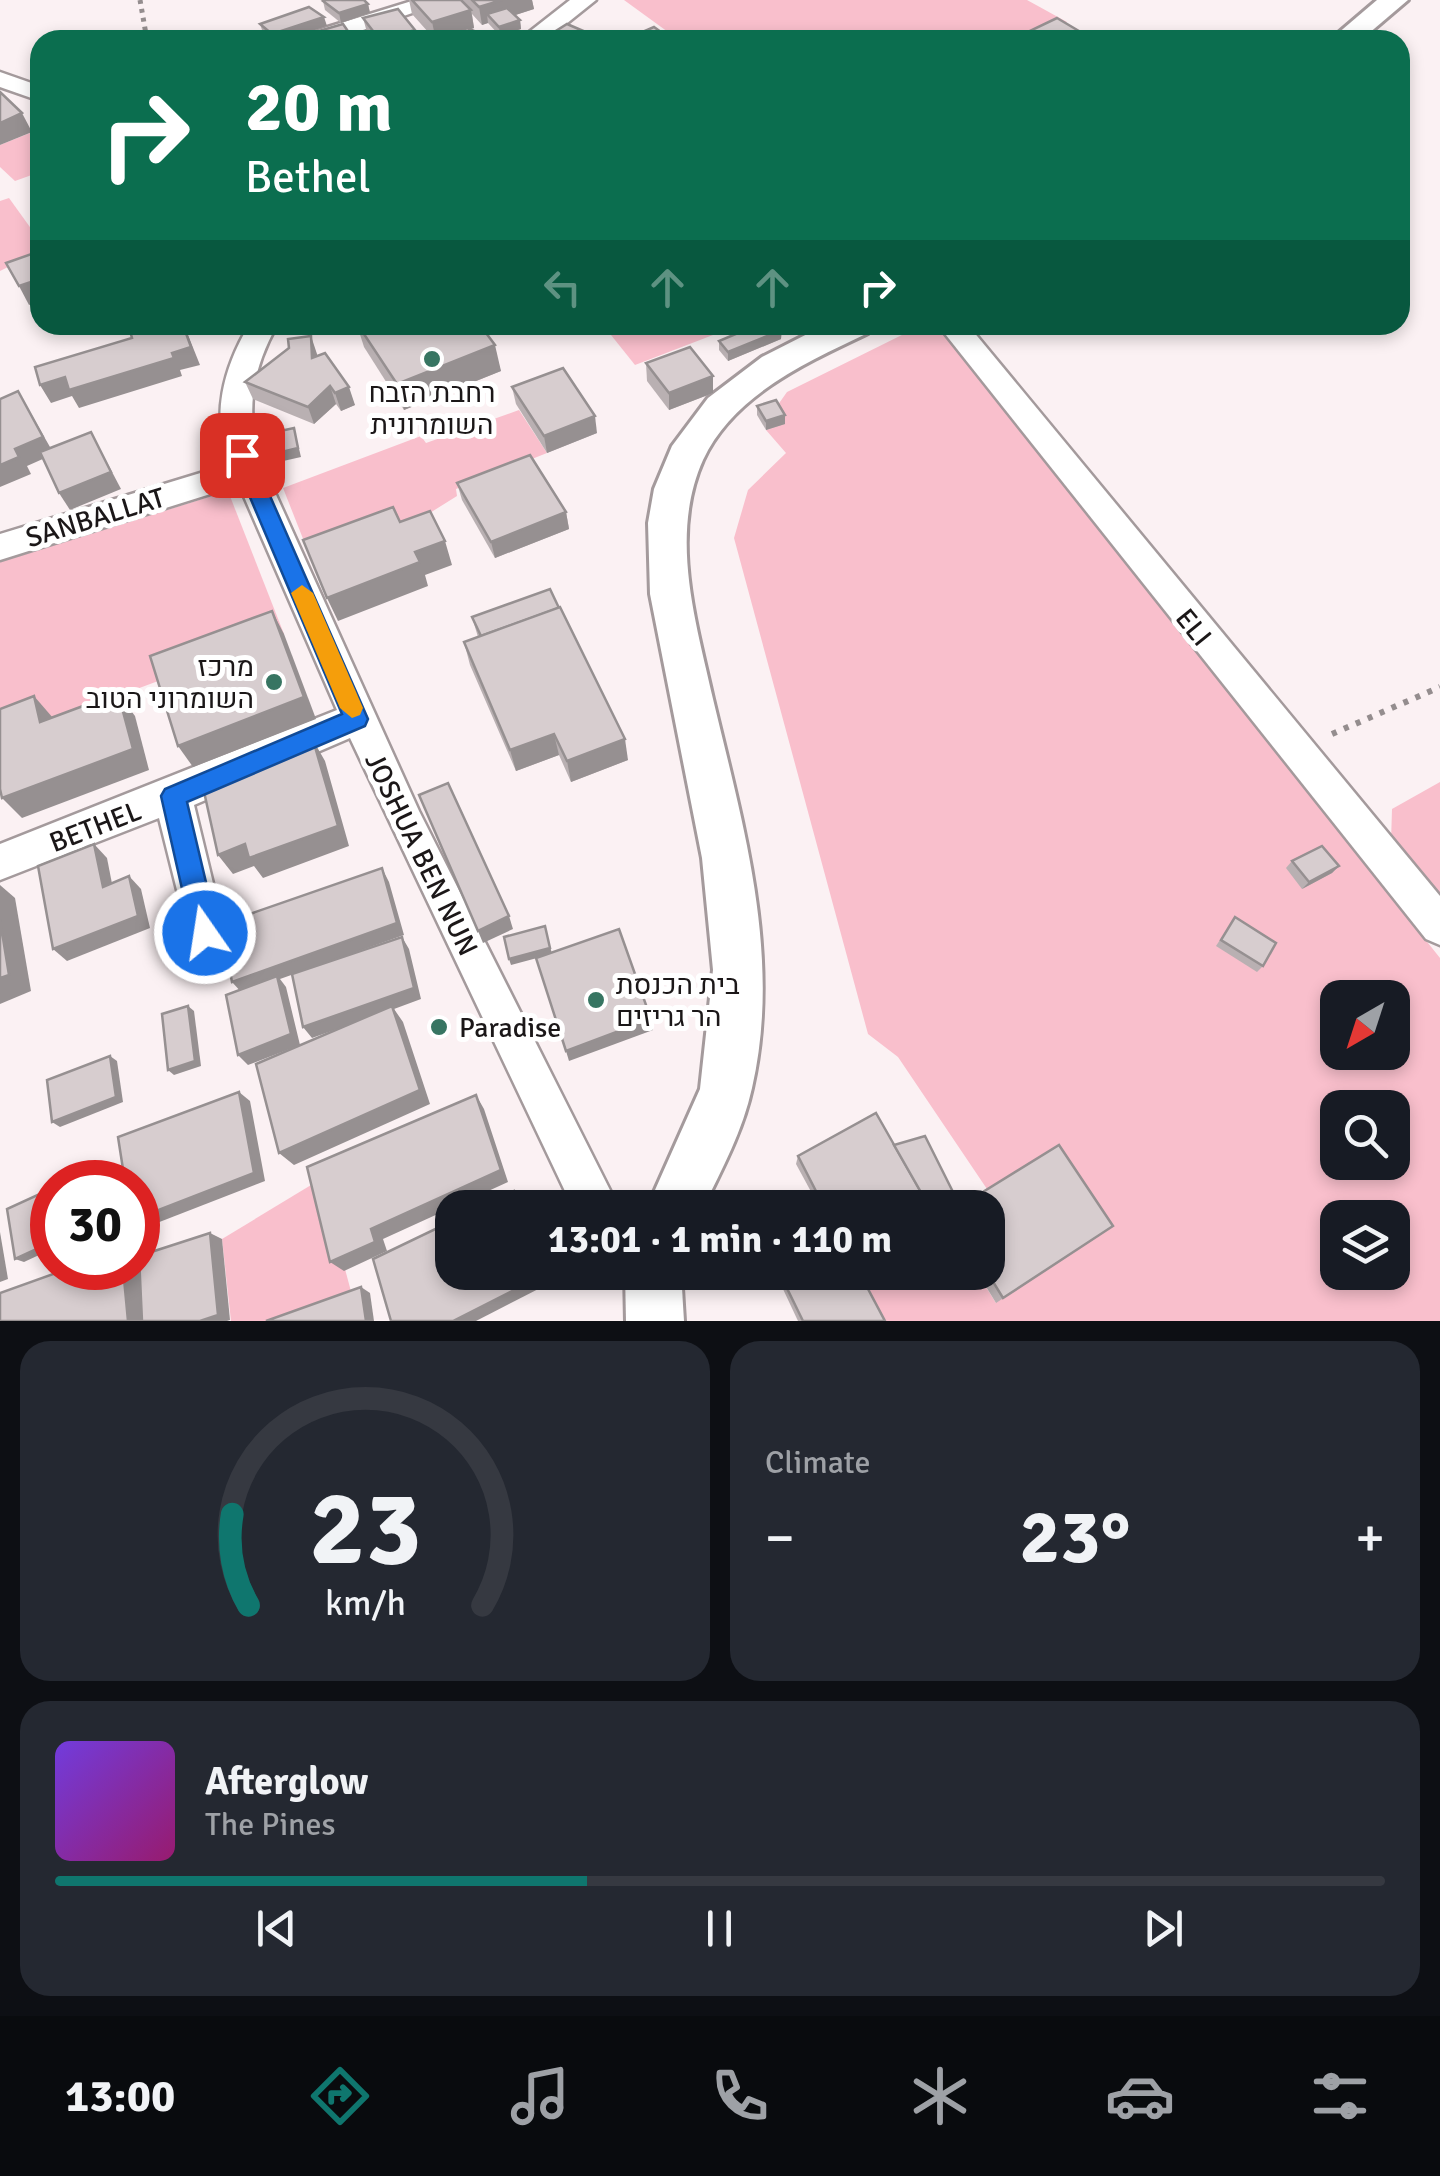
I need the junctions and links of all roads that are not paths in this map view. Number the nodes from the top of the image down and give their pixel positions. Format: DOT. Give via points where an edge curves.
graph roads {
  1 [pos="439,0"];
  2 [pos="585,0"];
  3 [pos="1394,0"];
  4 [pos="342,30"];
  5 [pos="545,30"];
  6 [pos="1356,30"];
  7 [pos="0,79"];
  8 [pos="30,90"];
  9 [pos="258,335"];
  10 [pos="837,335"];
  11 [pos="960,335"];
  12 [pos="248,470"];
  13 [pos="0,547"];
  14 [pos="356,719"];
  15 [pos="174,796"];
  16 [pos="0,862"];
  17 [pos="1440,926"];
  18 [pos="205,933"];
  19 [pos="587,1190"];
  20 [pos="682,1190"];
  21 [pos="638,1290"];
  22 [pos="653,1290"];
  23 [pos="654,1321"];
  1 -- 4 [label="street"];
  2 -- 5 [label="street"];
  3 -- 6 [label="street"];
  7 -- 8 [label="street"];
  9 -- 12 [label="street, JOSHUA BEN NUN" via="244,361 234,408"];
  10 -- 20 [label="street" via="762,374 715,413 680,465 668,506 671,607 724,855 737,962 726,1090"];
  11 -- 17 [label="street, ELI"];
  12 -- 13 [label="street, SANBALLAT"];
  12 -- 14 [label="street, JOSHUA BEN NUN"];
  14 -- 15 [label="street, BETHEL"];
  14 -- 19 [label="street, JOSHUA BEN NUN"];
  15 -- 16 [label="street, BETHEL"];
  15 -- 18 [label="street"];
  21 -- 23 [label="street"];
  22 -- 23 [label="street"];
}
